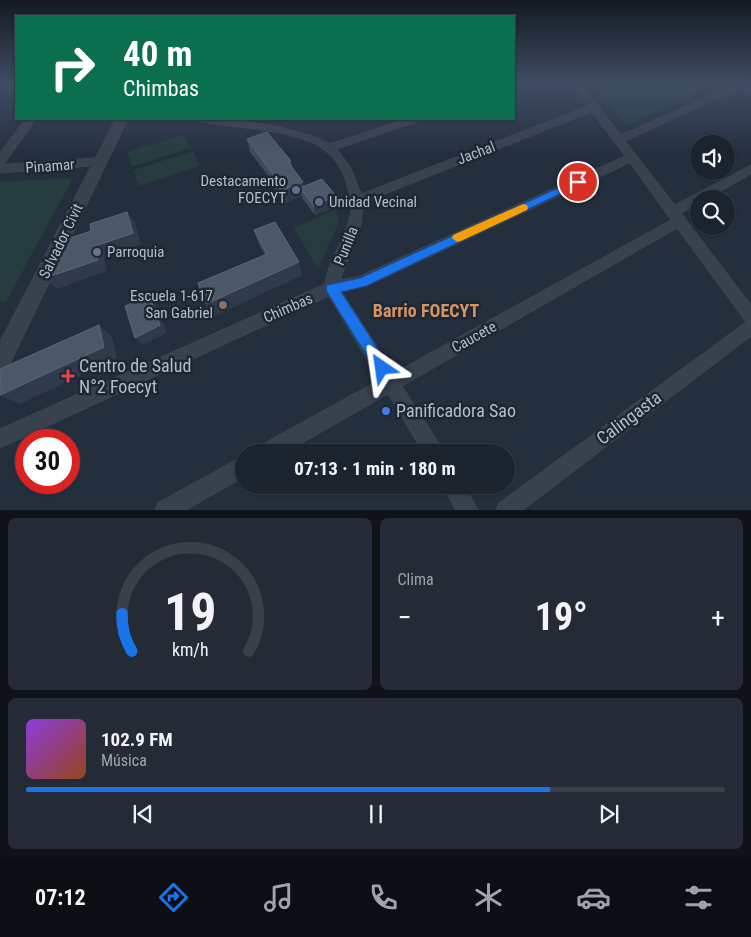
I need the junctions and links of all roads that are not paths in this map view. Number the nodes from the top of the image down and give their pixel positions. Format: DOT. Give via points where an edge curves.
graph roads {
  1 [pos="595,107"];
  2 [pos="593,108"];
  3 [pos="686,108"];
  4 [pos="30,120"];
  5 [pos="121,120"];
  6 [pos="209,120"];
  7 [pos="264,120"];
  8 [pos="413,120"];
  9 [pos="243,126"];
  10 [pos="619,140"];
  11 [pos="330,148"];
  12 [pos="632,157"];
  13 [pos="0,161"];
  14 [pos="100,162"];
  15 [pos="0,169"];
  16 [pos="751,169"];
  17 [pos="357,200"];
  18 [pos="676,217"];
  19 [pos="332,288"];
  20 [pos="751,317"];
  21 [pos="751,327"];
  22 [pos="0,363"];
  23 [pos="392,384"];
  24 [pos="0,439"];
  25 [pos="283,444"];
  26 [pos="428,444"];
  27 [pos="235,471"];
  28 [pos="458,494"];
  29 [pos="165,510"];
  30 [pos="468,510"];
  31 [pos="506,510"];
  1 -- 10 [label="street"];
  2 -- 17 [label="street, Jachal"];
  3 -- 10 [label="street"];
  4 -- 13 [label="street"];
  5 -- 14 [label="street, Salvador Civit"];
  6 -- 9 [label="street"];
  7 -- 9 [label="street"];
  8 -- 11 [label="street"];
  9 -- 11 [label="street" via="293,135"];
  10 -- 12 [label="street"];
  11 -- 17 [label="street, Punilla" via="348,172"];
  12 -- 18 [label="street"];
  12 -- 19 [label="street, Chimbas" via="362,282"];
  14 -- 15 [label="street, Pinamar"];
  14 -- 22 [label="street, Salvador Civit"];
  16 -- 18 [label="street, Caucete"];
  17 -- 19 [label="street, Punilla" via="356,219 337,266"];
  18 -- 20 [label="street"];
  18 -- 23 [label="street, Caucete"];
  19 -- 23 [label="street"];
  19 -- 24 [label="street, Chimbas"];
  21 -- 31 [label="street, Calingasta"];
  23 -- 25 [label="street, Caucete"];
  23 -- 26 [label="street"];
  27 -- 29 [label="street"];
  28 -- 30 [label="street"];
}
